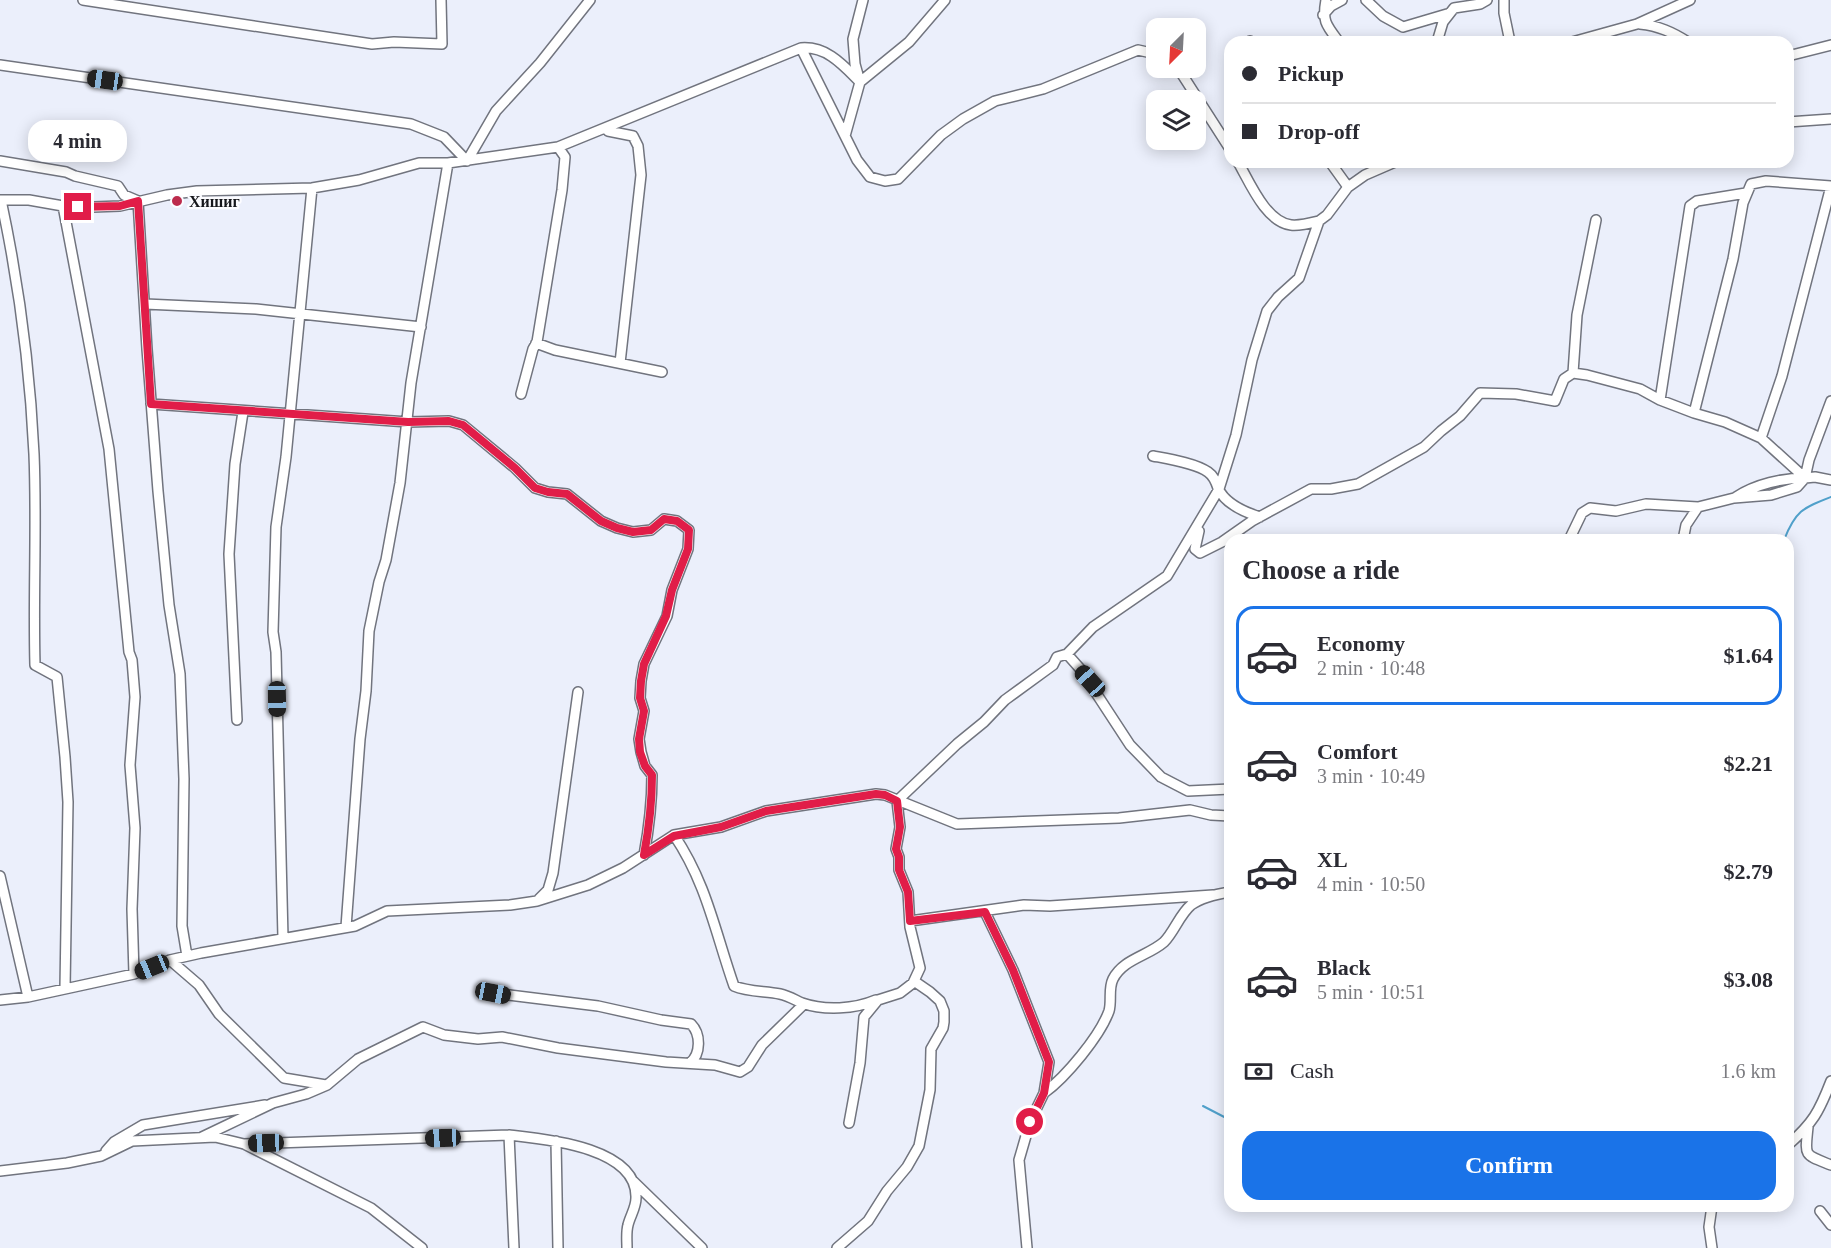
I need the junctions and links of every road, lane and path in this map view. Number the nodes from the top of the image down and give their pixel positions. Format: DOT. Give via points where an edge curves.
graph roads {
  1 [pos="83,0"];
  2 [pos="441,0"];
  3 [pos="590,0"];
  4 [pos="863,0"];
  5 [pos="945,0"];
  6 [pos="1326,0"];
  7 [pos="1342,0"];
  8 [pos="1366,0"];
  9 [pos="1487,0"];
  10 [pos="1504,0"];
  11 [pos="1690,0"];
  12 [pos="1447,14"];
  13 [pos="1323,15"];
  14 [pos="1637,24"];
  15 [pos="1334,36"];
  16 [pos="1439,36"];
  17 [pos="1509,36"];
  18 [pos="1594,36"];
  19 [pos="1679,36"];
  20 [pos="1831,45"];
  21 [pos="801,48"];
  22 [pos="1146,52"];
  23 [pos="1794,54"];
  24 [pos="0,65"];
  25 [pos="1184,78"];
  26 [pos="860,82"];
  27 [pos="1831,119"];
  28 [pos="1794,122"];
  29 [pos="603,130"];
  30 [pos="845,136"];
  31 [pos="1224,140"];
  32 [pos="558,147"];
  33 [pos="0,161"];
  34 [pos="466,161"];
  35 [pos="448,163"];
  36 [pos="1242,168"];
  37 [pos="1334,168"];
  38 [pos="1381,168"];
  39 [pos="1831,186"];
  40 [pos="1347,187"];
  41 [pos="312,188"];
  42 [pos="1746,193"];
  43 [pos="1,200"];
  44 [pos="138,201"];
  45 [pos="63,206"];
  46 [pos="1596,220"];
  47 [pos="1319,221"];
  48 [pos="145,304"];
  49 [pos="300,315"];
  50 [pos="421,327"];
  51 [pos="537,343"];
  52 [pos="620,363"];
  53 [pos="662,372"];
  54 [pos="1573,373"];
  55 [pos="520,394"];
  56 [pos="1660,400"];
  57 [pos="1831,400"];
  58 [pos="151,404"];
  59 [pos="243,412"];
  60 [pos="290,412"];
  61 [pos="1694,413"];
  62 [pos="408,422"];
  63 [pos="1761,438"];
  64 [pos="1153,456"];
  65 [pos="1805,478"];
  66 [pos="1831,480"];
  67 [pos="1219,489"];
  68 [pos="1698,507"];
  69 [pos="1260,517"];
  70 [pos="1202,519"];
  71 [pos="1234,534"];
  72 [pos="1572,534"];
  73 [pos="1684,534"];
  74 [pos="1224,541"];
  75 [pos="1067,654"];
  76 [pos="578,692"];
  77 [pos="237,720"];
  78 [pos="1224,789"];
  79 [pos="897,801"];
  80 [pos="1224,816"];
  81 [pos="674,836"];
  82 [pos="644,855"];
  83 [pos="0,876"];
  84 [pos="1224,893"];
  85 [pos="1213,895"];
  86 [pos="537,901"];
  87 [pos="985,912"];
  88 [pos="910,921"];
  89 [pos="346,927"];
  90 [pos="283,938"];
  91 [pos="187,956"];
  92 [pos="170,960"];
  93 [pos="134,974"];
  94 [pos="914,981"];
  95 [pos="65,988"];
  96 [pos="493,993"];
  97 [pos="28,997"];
  98 [pos="0,1000"];
  99 [pos="878,1000"];
  100 [pos="804,1004"];
  101 [pos="690,1063"];
  102 [pos="1831,1081"];
  103 [pos="327,1085"];
  104 [pos="1044,1093"];
  105 [pos="273,1104"];
  106 [pos="849,1124"];
  107 [pos="1808,1127"];
  108 [pos="509,1136"];
  109 [pos="202,1137"];
  110 [pos="1794,1140"];
  111 [pos="556,1141"];
  112 [pos="244,1144"];
  113 [pos="101,1156"];
  114 [pos="1831,1165"];
  115 [pos="0,1171"];
  116 [pos="632,1180"];
  117 [pos="1820,1211"];
  118 [pos="1710,1212"];
  119 [pos="1831,1225"];
  120 [pos="422,1248"];
  121 [pos="514,1248"];
  122 [pos="558,1248"];
  123 [pos="627,1248"];
  124 [pos="702,1248"];
  125 [pos="837,1248"];
  126 [pos="1026,1248"];
  127 [pos="1712,1248"];
  1 -- 2 [label="street" via="372,44 442,44"];
  3 -- 34 [label="street" via="496,111"];
  4 -- 26 [label="street" via="853,39"];
  5 -- 26 [label="street" via="909,42"];
  6 -- 13 [label="street"];
  7 -- 13 [label="street"];
  8 -- 12 [label="street" via="1403,27"];
  9 -- 12 [label="street" via="1454,8"];
  10 -- 17 [label="street"];
  11 -- 14 [label="street"];
  12 -- 16 [label="street"];
  13 -- 15 [label="street"];
  14 -- 18 [label="street"];
  14 -- 19 [label="street" via="1654,25"];
  20 -- 23 [label="street"];
  21 -- 26 [label="street" via="825,52"];
  21 -- 29 [label="street"];
  21 -- 30 [label="street"];
  22 -- 30 [label="street" via="1138,50 1043,89 995,100 941,135 898,179 870,177"];
  24 -- 34 [label="street" via="411,124 444,137"];
  25 -- 31 [label="street"];
  26 -- 30 [label="street"];
  27 -- 28 [label="street"];
  29 -- 32 [label="street"];
  29 -- 52 [label="street" via="633,136 641,175"];
  32 -- 34 [label="street"];
  32 -- 51 [label="street" via="565,157 562,190"];
  33 -- 44 [label="street" via="112,183 124,195"];
  34 -- 35 [label="street"];
  35 -- 41 [label="street" via="419,164"];
  35 -- 50 [label="street"];
  36 -- 47 [label="street" via="1271,216 1280,223 1294,226"];
  37 -- 40 [label="street"];
  38 -- 40 [label="street"];
  39 -- 42 [label="street" via="1766,181 1751,184"];
  39 -- 63 [label="street" via="1782,376"];
  40 -- 47 [label="street"];
  41 -- 44 [label="street" via="197,191"];
  41 -- 49 [label="street"];
  42 -- 56 [label="street" via="1697,201 1690,206"];
  42 -- 61 [label="street"];
  43 -- 45 [label="street"];
  43 -- 95 [label="street" via="14,263 30,399 35,665 57,677 65,757"];
  44 -- 45 [label="street" via="120,206"];
  44 -- 48 [label="street"];
  45 -- 93 [label="street" via="109,448 132,660"];
  46 -- 54 [label="street" via="1577,315"];
  47 -- 67 [label="street" via="1299,278 1267,310"];
  48 -- 49 [label="street"];
  48 -- 58 [label="street"];
  49 -- 50 [label="street"];
  49 -- 60 [label="street"];
  50 -- 62 [label="street"];
  51 -- 52 [label="street"];
  51 -- 55 [label="street"];
  52 -- 53 [label="street"];
  54 -- 56 [label="street" via="1640,389"];
  54 -- 69 [label="street" via="1564,379 1555,401 1480,393 1424,447 1358,484 1311,489"];
  56 -- 61 [label="street"];
  57 -- 65 [label="street"];
  58 -- 59 [label="street"];
  58 -- 91 [label="street" via="169,604 180,674 182,926"];
  59 -- 60 [label="street"];
  59 -- 77 [label="street" via="229,554"];
  60 -- 62 [label="street"];
  60 -- 90 [label="street" via="276,526 273,632"];
  61 -- 63 [label="street"];
  62 -- 82 [label="street" via="449,421 463,425 535,488 567,494 601,521 617,528 633,532 651,530 664,519 677,521 689,530 688,549 641,681 644,711 640,752 652,775"];
  62 -- 89 [label="street" via="386,560 369,631"];
  63 -- 65 [label="street"];
  64 -- 67 [label="street" via="1208,472"];
  65 -- 66 [label="street"];
  65 -- 68 [label="street" via="1797,487 1784,492"];
  67 -- 69 [label="street" via="1232,504"];
  67 -- 70 [label="street"];
  68 -- 72 [label="street" via="1646,504 1616,511 1590,508 1582,513"];
  68 -- 73 [label="street"];
  69 -- 71 [label="street"];
  70 -- 74 [label="street" via="1196,552"];
  70 -- 75 [label="street" via="1167,576 1093,627"];
  75 -- 78 [label="street" via="1090,681 1130,745 1161,777 1188,791"];
  75 -- 79 [label="street" via="1005,700"];
  76 -- 86 [label="street" via="554,873 548,890"];
  79 -- 80 [label="street" via="957,824 1119,818 1190,810"];
  79 -- 81 [label="street" via="876,794 835,800 766,811 721,827"];
  79 -- 88 [label="street" via="900,827 896,849 908,892"];
  81 -- 82 [label="street"];
  81 -- 100 [label="street" via="703,888 734,986 784,995"];
  82 -- 86 [label="street" via="588,885"];
  83 -- 97 [label="street"];
  84 -- 85 [label="street"];
  85 -- 87 [label="street" via="1024,905"];
  85 -- 104 [label="street" via="1190,906 1165,941 1128,962 1113,980 1110,1008 1100,1028 1072,1067"];
  86 -- 89 [label="street" via="387,912"];
  87 -- 88 [label="street"];
  87 -- 104 [label="street" via="1046,1051 1049,1062"];
  88 -- 94 [label="street" via="920,968"];
  89 -- 90 [label="street"];
  90 -- 91 [label="street"];
  91 -- 92 [label="street"];
  92 -- 93 [label="street"];
  92 -- 103 [label="street" via="199,985 219,1014 284,1078"];
  93 -- 95 [label="street"];
  94 -- 99 [label="street" via="900,993"];
  94 -- 125 [label="street" via="940,1001 944,1011 943,1028 931,1049 930,1090 920,1146 868,1221"];
  95 -- 97 [label="street"];
  96 -- 101 [label="street" via="598,1006 692,1024 699,1040"];
  97 -- 98 [label="street"];
  99 -- 100 [label="street" via="839,1008"];
  99 -- 106 [label="street" via="864,1017"];
  100 -- 101 [label="street" via="740,1072"];
  101 -- 103 [label="street" via="502,1037 444,1035 423,1027 368,1054"];
  102 -- 107 [label="street"];
  103 -- 105 [label="street"];
  104 -- 126 [label="street" via="1019,1160"];
  105 -- 109 [label="street"];
  105 -- 113 [label="street" via="143,1125 114,1142"];
  107 -- 110 [label="street"];
  107 -- 114 [label="street" via="1809,1156"];
  108 -- 111 [label="street"];
  108 -- 112 [label="street"];
  108 -- 121 [label="street"];
  109 -- 112 [label="street"];
  109 -- 113 [label="street" via="132,1141"];
  111 -- 116 [label="street" via="615,1161"];
  111 -- 122 [label="street"];
  112 -- 120 [label="street" via="371,1208"];
  113 -- 115 [label="street"];
  116 -- 123 [label="street" via="636,1198 628,1224"];
  116 -- 124 [label="street"];
  117 -- 119 [label="street"];
  118 -- 127 [label="street"];
}
